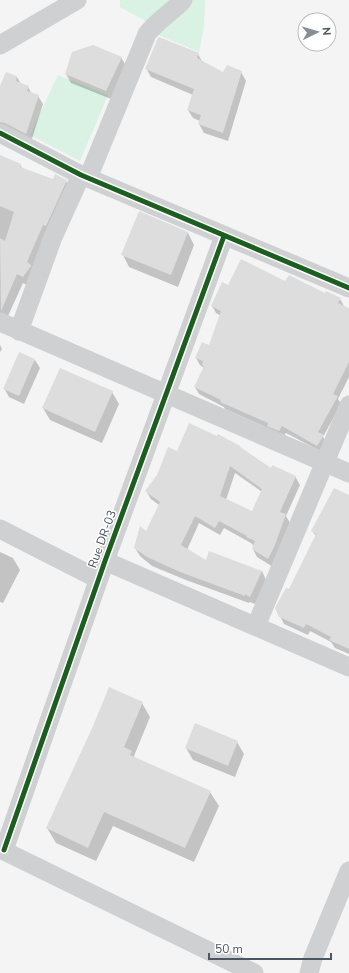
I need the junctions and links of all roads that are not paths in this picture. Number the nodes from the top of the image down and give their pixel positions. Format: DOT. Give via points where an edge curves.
graph roads {
  1 [pos="77,0"];
  2 [pos="183,0"];
  3 [pos="0,45"];
  4 [pos="0,133"];
  5 [pos="85,176"];
  6 [pos="224,236"];
  7 [pos="349,288"];
  8 [pos="0,322"];
  9 [pos="19,331"];
  10 [pos="166,395"];
  11 [pos="349,405"];
  12 [pos="325,463"];
  13 [pos="349,473"];
  14 [pos="0,529"];
  15 [pos="105,561"];
  16 [pos="98,579"];
  17 [pos="256,626"];
  18 [pos="349,667"];
  19 [pos="2,850"];
  20 [pos="349,871"];
  21 [pos="254,973"];
  22 [pos="309,973"];
  1 -- 3 [label="street"];
  2 -- 5 [label="street" via="147,34"];
  4 -- 5 [label="street"];
  5 -- 6 [label="street"];
  5 -- 9 [label="street" via="53,237"];
  6 -- 7 [label="street"];
  6 -- 10 [label="street, Rue DR-03"];
  8 -- 9 [label="street"];
  9 -- 10 [label="street"];
  10 -- 12 [label="street"];
  10 -- 15 [label="street, Rue DR-03"];
  11 -- 12 [label="street"];
  12 -- 13 [label="street"];
  12 -- 17 [label="street"];
  14 -- 16 [label="street"];
  15 -- 16 [label="street, Rue DR-03"];
  15 -- 17 [label="street"];
  16 -- 19 [label="street, Rue DR-03"];
  17 -- 18 [label="street"];
  19 -- 21 [label="street"];
  20 -- 22 [label="street"];
}
